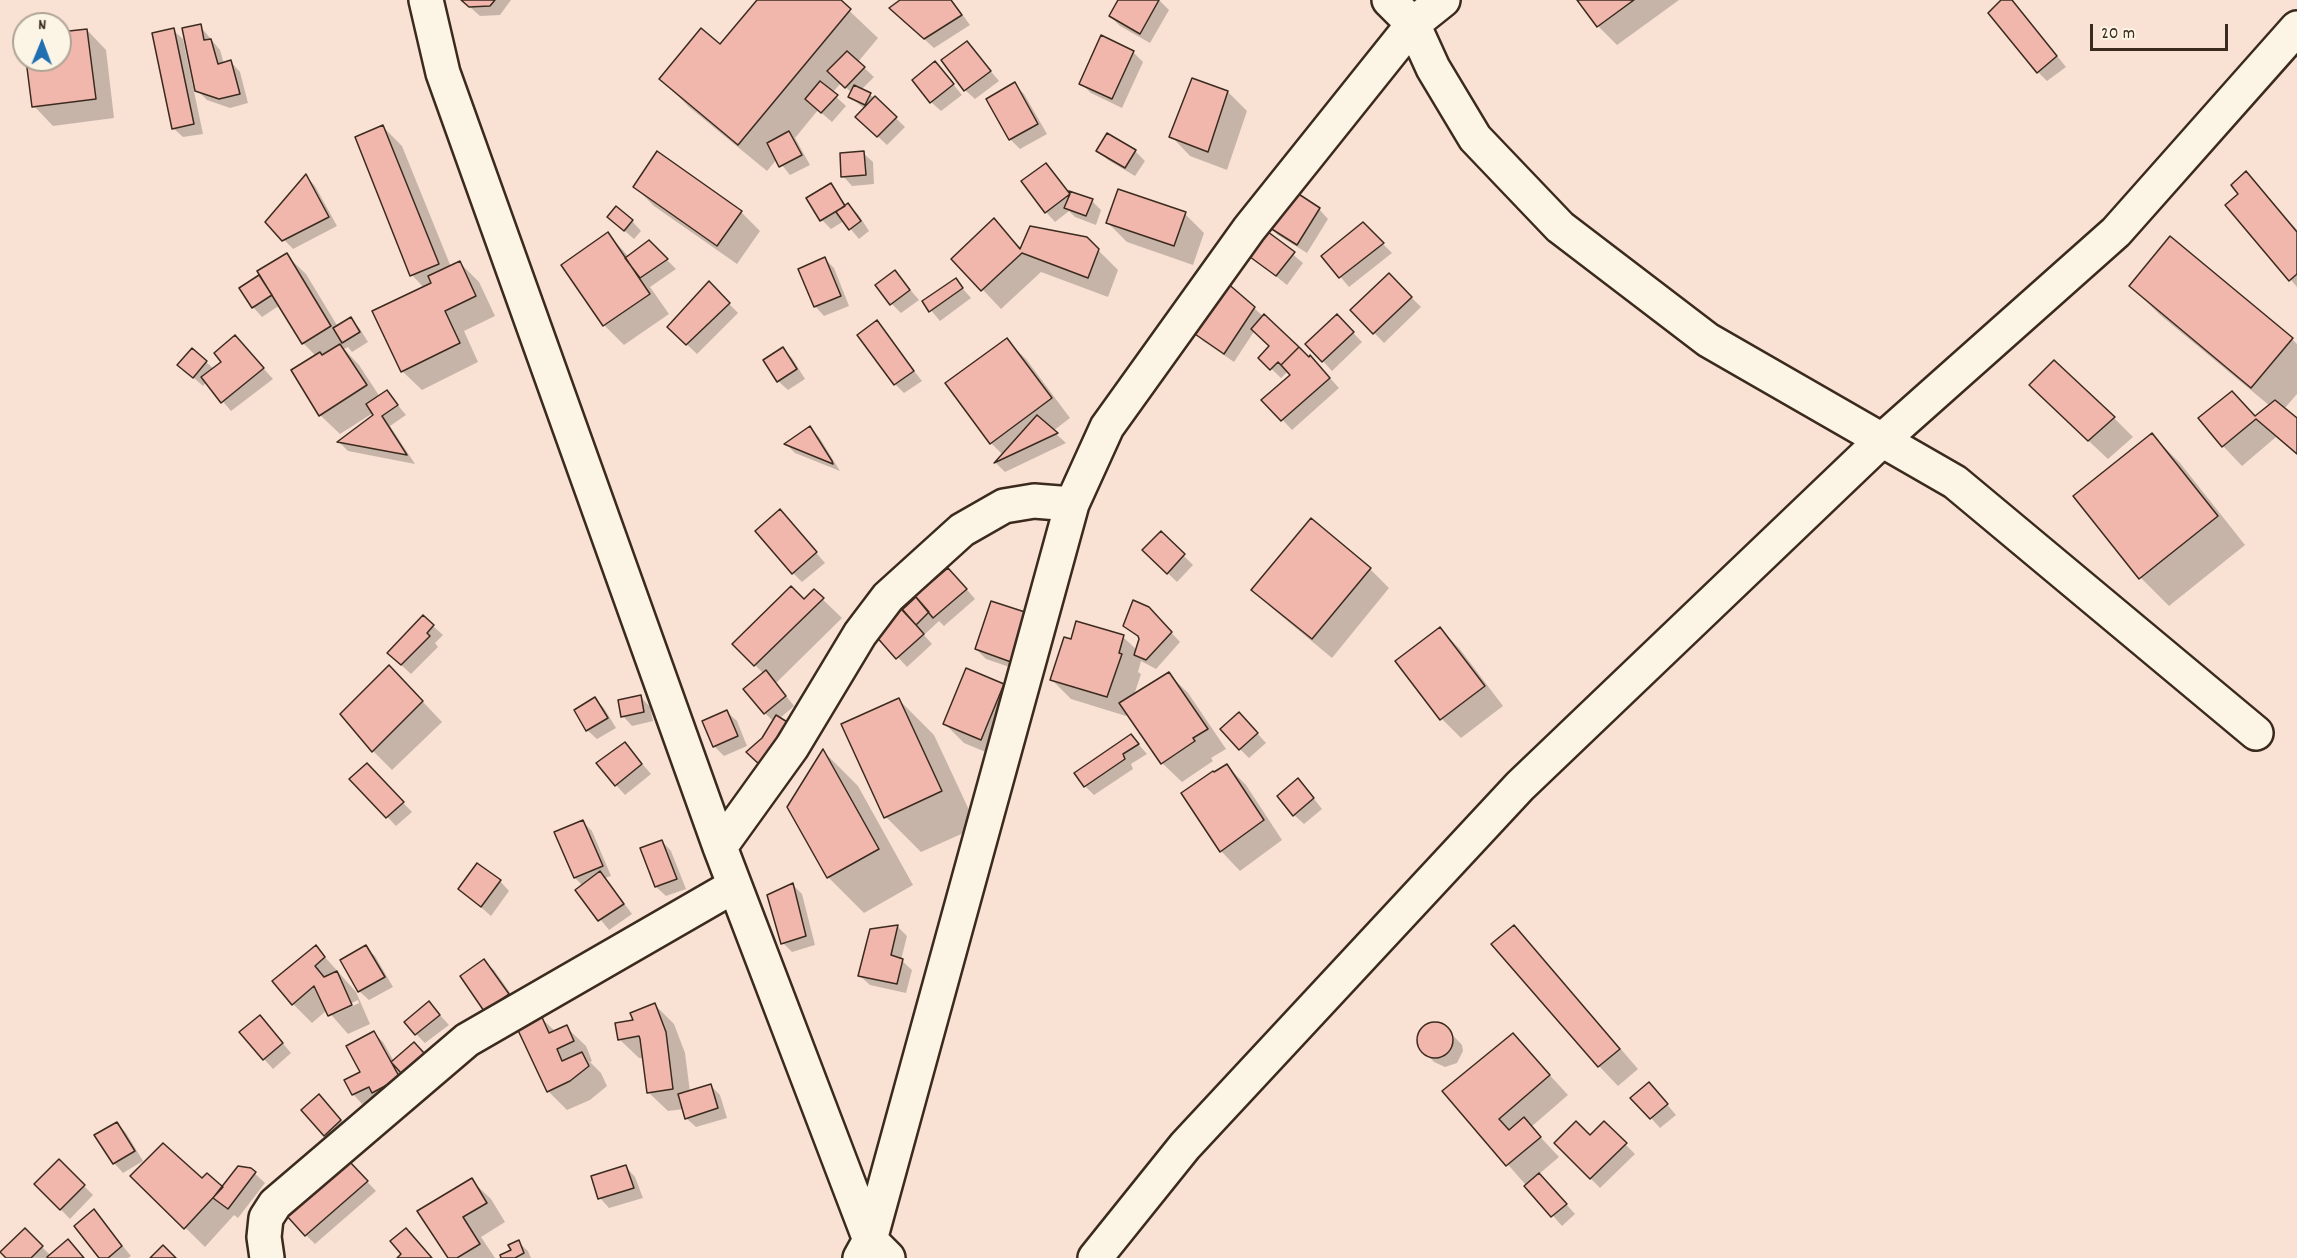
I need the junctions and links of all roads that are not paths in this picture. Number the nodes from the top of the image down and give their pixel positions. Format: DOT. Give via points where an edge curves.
graph roads {
  1 [pos="426,0"];
  2 [pos="1389,0"];
  3 [pos="1443,0"];
  4 [pos="1413,24"];
  5 [pos="2297,28"];
  6 [pos="1881,441"];
  7 [pos="1072,504"];
  8 [pos="2256,734"];
  9 [pos="720,847"];
  10 [pos="734,886"];
  11 [pos="872,1252"];
  12 [pos="267,1258"];
  13 [pos="1095,1258"];
  1 -- 9 [label="street" via="443,73"];
  2 -- 4 [label="street"];
  3 -- 4 [label="street"];
  4 -- 6 [label="street" via="1433,68 1475,138 1560,227 1708,340"];
  4 -- 7 [label="street" via="1249,229 1107,427"];
  5 -- 6 [label="street" via="2116,232"];
  6 -- 8 [label="street" via="1955,482"];
  6 -- 13 [label="street" via="1520,786 1185,1146"];
  7 -- 9 [label="street" via="1034,501 1004,506 962,530 888,597 860,634 792,747"];
  7 -- 11 [label="street"];
  9 -- 10 [label="street"];
  10 -- 11 [label="street"];
  10 -- 12 [label="street" via="467,1040 274,1204 266,1218"];
}
